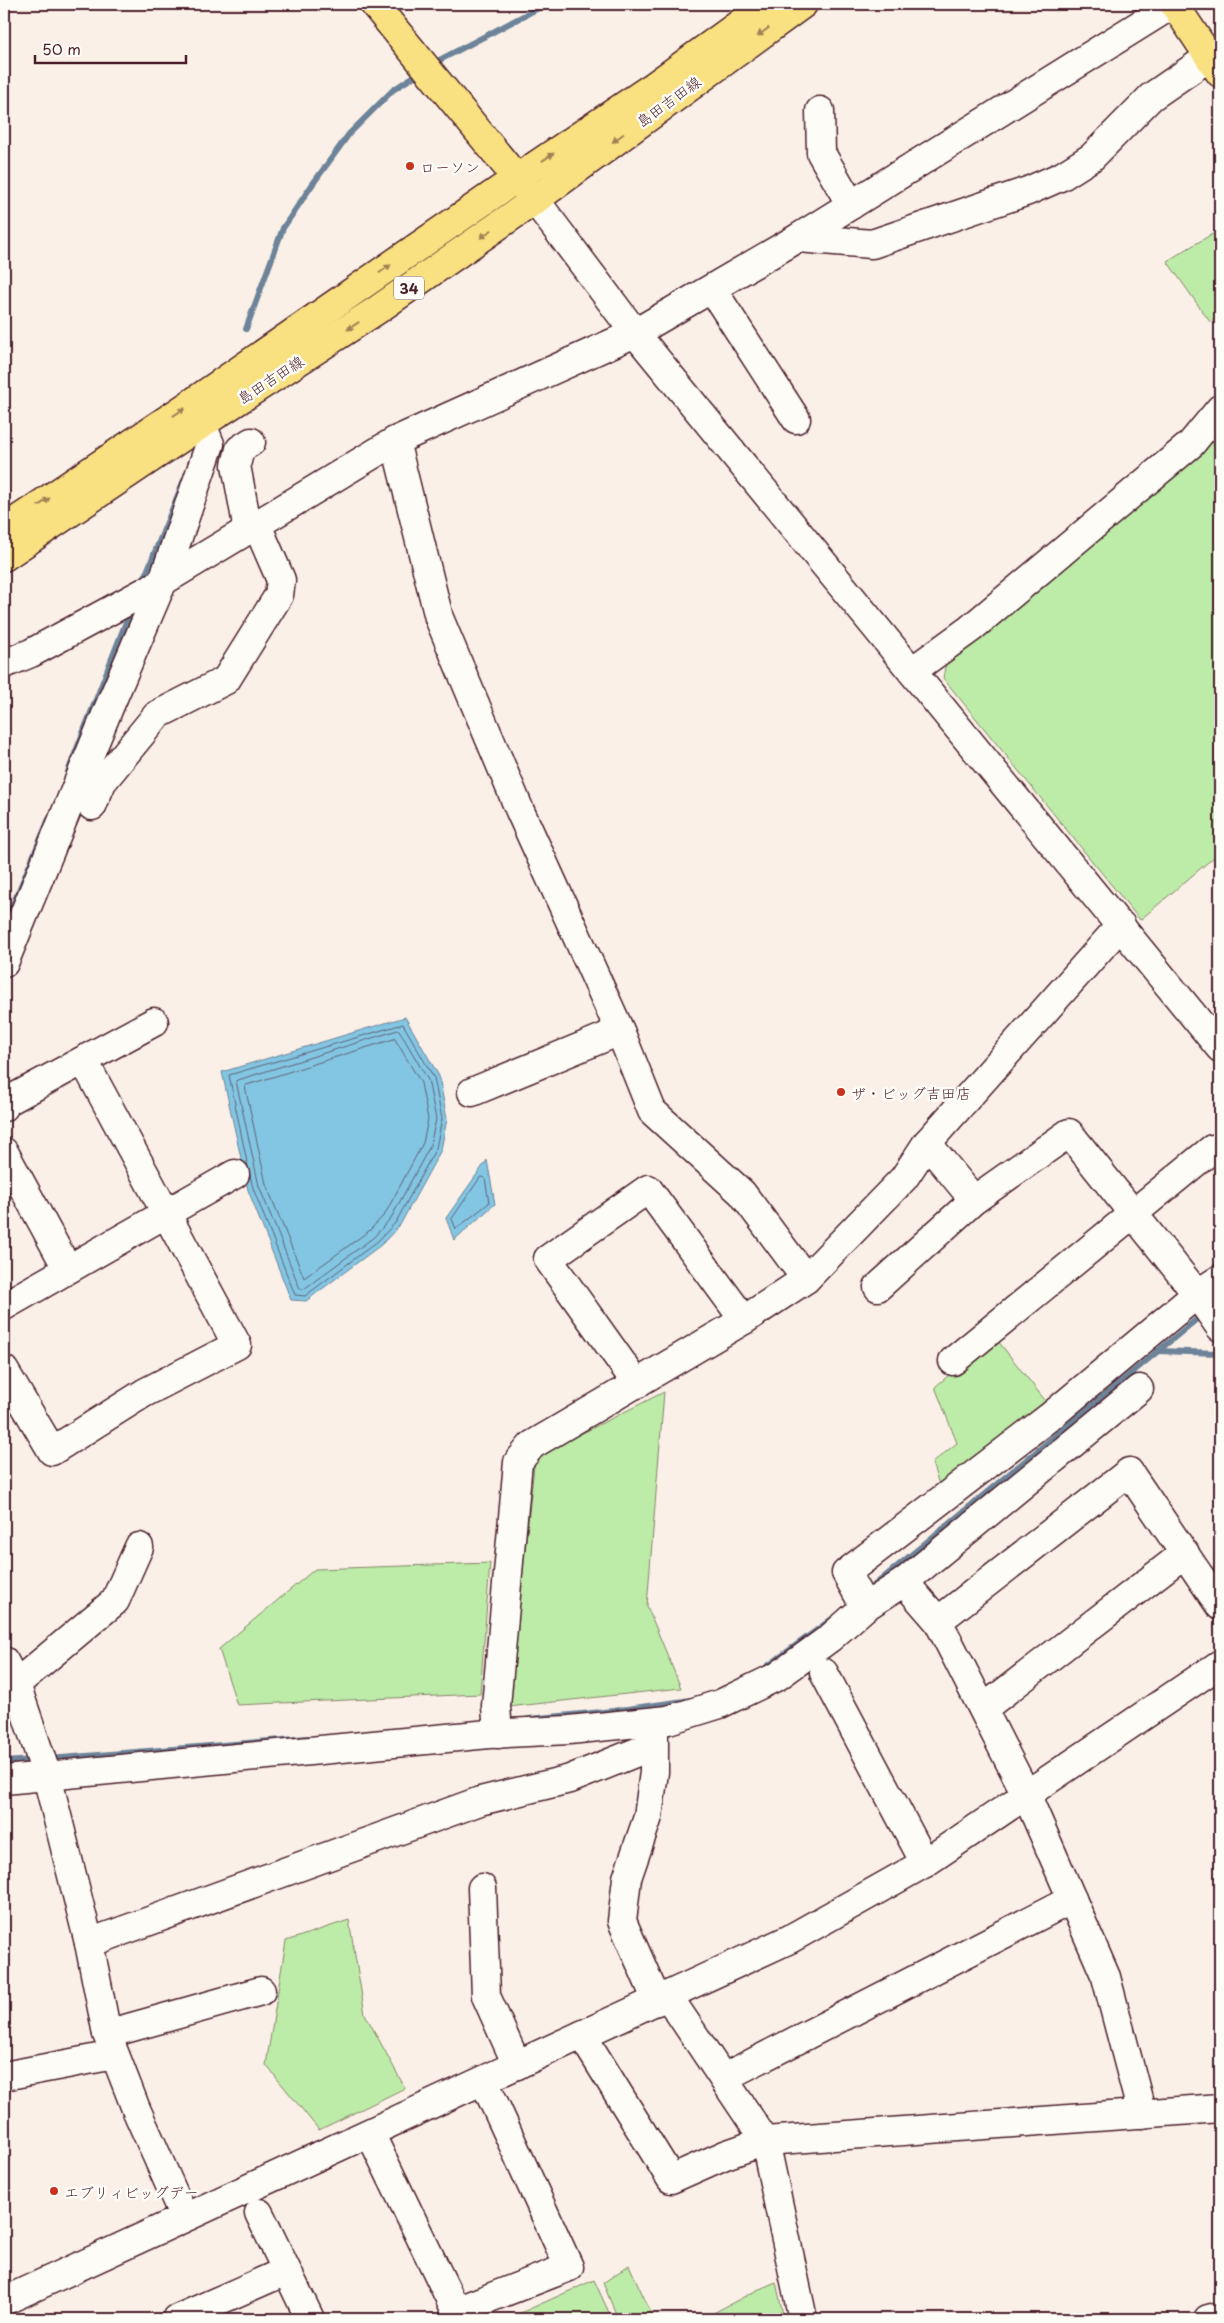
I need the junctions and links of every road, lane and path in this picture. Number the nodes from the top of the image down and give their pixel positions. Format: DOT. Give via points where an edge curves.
graph roads {
  1 [pos="374,4"];
  2 [pos="768,4"];
  3 [pos="803,4"];
  4 [pos="1174,4"];
  5 [pos="1215,65"];
  6 [pos="820,111"];
  7 [pos="516,178"];
  8 [pos="535,200"];
  9 [pos="851,205"];
  10 [pos="798,238"];
  11 [pos="712,289"];
  12 [pos="635,333"];
  13 [pos="1220,409"];
  14 [pos="796,419"];
  15 [pos="202,424"];
  16 [pos="395,441"];
  17 [pos="251,442"];
  18 [pos="253,527"];
  19 [pos="4,529"];
  20 [pos="4,557"];
  21 [pos="156,585"];
  22 [pos="4,664"];
  23 [pos="912,671"];
  24 [pos="92,806"];
  25 [pos="1121,925"];
  26 [pos="4,964"];
  27 [pos="154,1022"];
  28 [pos="620,1032"];
  29 [pos="1220,1048"];
  30 [pos="84,1061"];
  31 [pos="472,1092"];
  32 [pos="4,1107"];
  33 [pos="927,1143"];
  34 [pos="1212,1149"];
  35 [pos="4,1152"];
  36 [pos="235,1174"];
  37 [pos="974,1200"];
  38 [pos="167,1213"];
  39 [pos="1132,1214"];
  40 [pos="67,1268"];
  41 [pos="806,1279"];
  42 [pos="1220,1279"];
  43 [pos="878,1287"];
  44 [pos="1199,1297"];
  45 [pos="4,1306"];
  46 [pos="744,1320"];
  47 [pos="1218,1324"];
  48 [pos="953,1361"];
  49 [pos="4,1370"];
  50 [pos="638,1384"];
  51 [pos="1138,1389"];
  52 [pos="139,1547"];
  53 [pos="1185,1553"];
  54 [pos="904,1582"];
  55 [pos="861,1599"];
  56 [pos="1220,1606"];
  57 [pos="938,1621"];
  58 [pos="4,1660"];
  59 [pos="1220,1664"];
  60 [pos="824,1673"];
  61 [pos="16,1684"];
  62 [pos="984,1708"];
  63 [pos="654,1721"];
  64 [pos="498,1723"];
  65 [pos="642,1750"];
  66 [pos="46,1775"];
  67 [pos="4,1780"];
  68 [pos="1027,1796"];
  69 [pos="925,1864"];
  70 [pos="482,1888"];
  71 [pos="1072,1899"];
  72 [pos="89,1943"];
  73 [pos="261,1992"];
  74 [pos="663,1998"];
  75 [pos="582,2035"];
  76 [pos="110,2044"];
  77 [pos="517,2066"];
  78 [pos="4,2076"];
  79 [pos="723,2078"];
  80 [pos="484,2081"];
  81 [pos="1220,2108"];
  82 [pos="1142,2114"];
  83 [pos="370,2133"];
  84 [pos="765,2141"];
  85 [pos="259,2213"];
  86 [pos="184,2217"];
  87 [pos="286,2271"];
  88 [pos="4,2301"];
  89 [pos="1220,2316"];
  90 [pos="177,2319"];
  91 [pos="310,2319"];
  92 [pos="802,2319"];
  93 [pos="1208,2319"];
  1 -- 7 [label="main road"];
  7 -- 2 [label="main road, 島田吉田線 / 34, one-way"];
  3 -- 8 [label="main road, 島田吉田線 / 34, one-way"];
  4 -- 5 [label="main road"];
  4 -- 9 [label="street"];
  5 -- 10 [label="street" via="1151,97 1092,157 1028,192 872,244"];
  6 -- 9 [label="street" via="821,153"];
  7 -- 8 [label="main road"];
  19 -- 7 [label="main road, 島田吉田線 / 34, one-way" via="190,405"];
  8 -- 12 [label="street"];
  8 -- 15 [label="main road, 島田吉田線 / 34, one-way" via="377,310"];
  9 -- 10 [label="street"];
  10 -- 11 [label="street"];
  11 -- 12 [label="street"];
  11 -- 14 [label="street"];
  12 -- 16 [label="street"];
  12 -- 23 [label="street"];
  13 -- 23 [label="street" via="1191,444 970,629"];
  15 -- 20 [label="main road, 島田吉田線 / 34"];
  15 -- 21 [label="street" via="210,444"];
  16 -- 18 [label="street"];
  16 -- 28 [label="street" via="439,618 520,810"];
  17 -- 18 [label="street" via="240,449 236,465"];
  18 -- 21 [label="street"];
  18 -- 24 [label="street" via="281,580 279,595 226,680 157,716 102,782"];
  21 -- 22 [label="street" via="32,653"];
  21 -- 26 [label="street"];
  23 -- 25 [label="street"];
  25 -- 29 [label="street"];
  25 -- 33 [label="street"];
  27 -- 30 [label="street"];
  28 -- 31 [label="street"];
  28 -- 41 [label="street" via="652,1111 742,1193"];
  30 -- 32 [label="street" via="6,1102"];
  30 -- 38 [label="street"];
  33 -- 37 [label="street"];
  33 -- 41 [label="street" via="904,1178"];
  34 -- 39 [label="street"];
  35 -- 40 [label="street"];
  36 -- 38 [label="street"];
  37 -- 39 [label="street" via="1069,1134"];
  37 -- 43 [label="street"];
  38 -- 40 [label="street"];
  38 -- 49 [label="street" via="237,1345 144,1393 52,1451"];
  39 -- 44 [label="street"];
  39 -- 48 [label="street"];
  40 -- 45 [label="street"];
  41 -- 46 [label="street"];
  42 -- 44 [label="street"];
  44 -- 47 [label="street"];
  44 -- 55 [label="street" via="846,1573"];
  46 -- 50 [label="street"];
  46 -- 50 [label="street" via="648,1189 548,1259"];
  50 -- 64 [label="street" via="532,1445 518,1462"];
  51 -- 54 [label="street"];
  52 -- 61 [label="street" via="115,1601"];
  53 -- 56 [label="street"];
  53 -- 57 [label="street" via="1129,1472"];
  53 -- 62 [label="street"];
  54 -- 55 [label="street"];
  54 -- 57 [label="street"];
  55 -- 63 [label="street" via="830,1638 778,1676 720,1704 668,1720"];
  57 -- 62 [label="street"];
  58 -- 61 [label="street"];
  59 -- 68 [label="street"];
  60 -- 69 [label="street"];
  61 -- 66 [label="street"];
  62 -- 68 [label="street"];
  63 -- 64 [label="street" via="569,1730"];
  63 -- 74 [label="street" via="654,1772 648,1817 627,1878 622,1921"];
  64 -- 66 [label="street"];
  65 -- 72 [label="street" via="570,1779 480,1801"];
  66 -- 67 [label="street"];
  66 -- 72 [label="street"];
  68 -- 69 [label="street"];
  68 -- 71 [label="street"];
  69 -- 74 [label="street" via="790,1939"];
  70 -- 77 [label="street" via="486,1996"];
  71 -- 79 [label="street"];
  71 -- 82 [label="street" via="1106,1977"];
  72 -- 76 [label="street"];
  73 -- 76 [label="street"];
  74 -- 75 [label="street"];
  74 -- 79 [label="street"];
  75 -- 77 [label="street"];
  75 -- 84 [label="street" via="671,2179"];
  76 -- 78 [label="street"];
  76 -- 86 [label="street"];
  77 -- 80 [label="street"];
  79 -- 84 [label="street"];
  80 -- 83 [label="street"];
  80 -- 83 [label="street" via="569,2267 456,2311"];
  81 -- 82 [label="street"];
  82 -- 84 [label="street"];
  83 -- 86 [label="street"];
  84 -- 92 [label="street"];
  85 -- 87 [label="street"];
  86 -- 88 [label="street"];
  87 -- 90 [label="street"];
  87 -- 91 [label="street"];
  89 -- 93 [label="street"];
}
